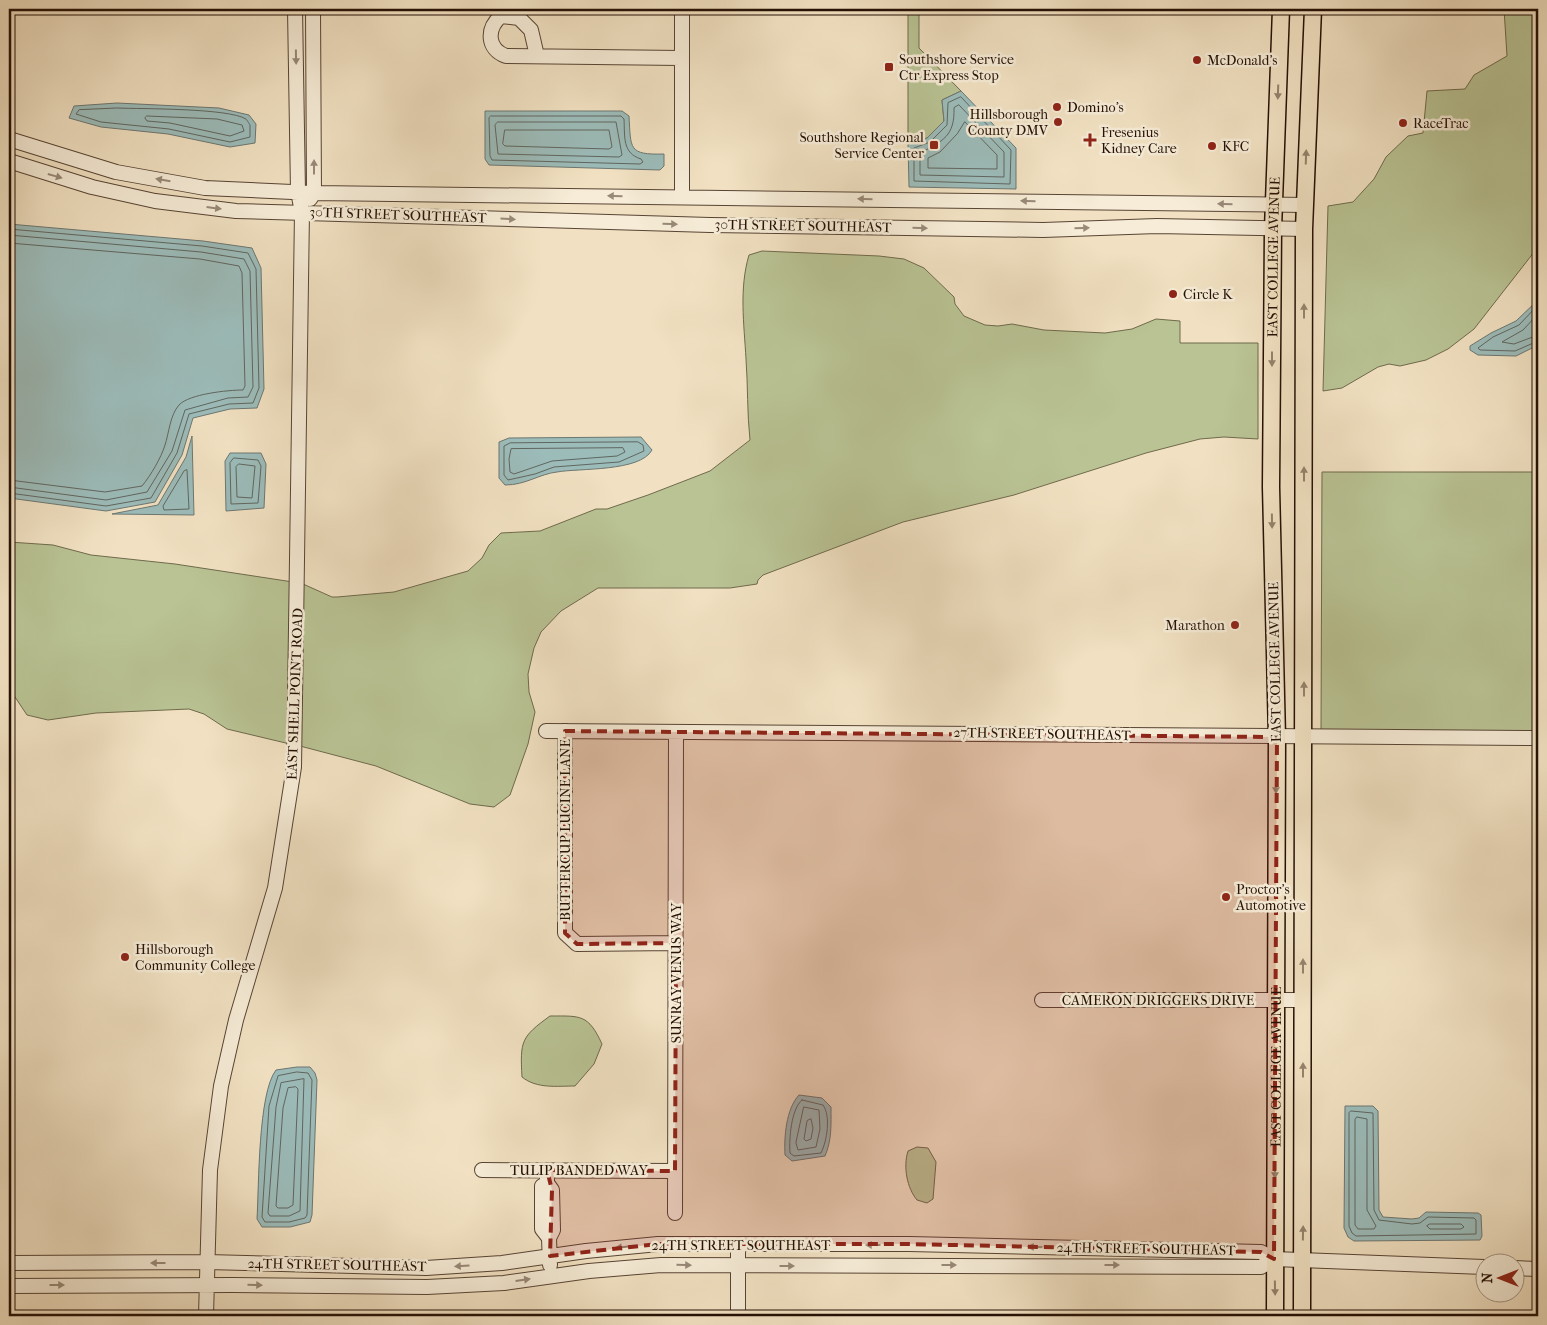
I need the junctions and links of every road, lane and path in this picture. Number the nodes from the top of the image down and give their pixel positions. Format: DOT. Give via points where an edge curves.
graph roads {
  1 [pos="295,9"];
  2 [pos="313,9"];
  3 [pos="682,9"];
  4 [pos="1281,9"];
  5 [pos="1313,9"];
  6 [pos="537,56"];
  7 [pos="682,58"];
  8 [pos="9,139"];
  9 [pos="9,161"];
  10 [pos="298,192"];
  11 [pos="314,193"];
  12 [pos="682,197"];
  13 [pos="1274,205"];
  14 [pos="1304,205"];
  15 [pos="302,212"];
  16 [pos="1273,229"];
  17 [pos="1304,229"];
  18 [pos="546,731"];
  19 [pos="565,731"];
  20 [pos="676,732"];
  21 [pos="1277,737"];
  22 [pos="1304,738"];
  23 [pos="1538,738"];
  24 [pos="676,943"];
  25 [pos="1042,1000"];
  26 [pos="1276,1000"];
  27 [pos="1303,1000"];
  28 [pos="482,1170"];
  29 [pos="675,1171"];
  30 [pos="547,1176"];
  31 [pos="675,1213"];
  32 [pos="738,1245"];
  33 [pos="550,1256"];
  34 [pos="1274,1260"];
  35 [pos="1302,1261"];
  36 [pos="207,1262"];
  37 [pos="9,1263"];
  38 [pos="738,1266"];
  39 [pos="1474,1267"];
  40 [pos="1524,1268"];
  41 [pos="1538,1269"];
  42 [pos="550,1276"];
  43 [pos="207,1285"];
  44 [pos="9,1286"];
  45 [pos="206,1316"];
  46 [pos="738,1316"];
  47 [pos="1275,1316"];
  48 [pos="1302,1316"];
  1 -- 10 [label="street, EAST SHELL POINT ROAD, one-way"];
  11 -- 2 [label="street, one-way"];
  3 -- 7 [label="street"];
  4 -- 13 [label="main road, EAST COLLEGE AVENUE, one-way"];
  14 -- 5 [label="main road, EAST COLLEGE AVENUE, one-way"];
  6 -- 7 [label="street"];
  7 -- 12 [label="street"];
  10 -- 8 [label="street, 30TH STREET SOUTHEAST, one-way" via="205,188 116,172"];
  9 -- 15 [label="street, 30TH STREET SOUTHEAST, one-way" via="92,187 155,201 236,211"];
  10 -- 11 [label="street, 30TH STREET SOUTHEAST"];
  10 -- 15 [label="street, EAST SHELL POINT ROAD"];
  12 -- 11 [label="street, 30TH STREET SOUTHEAST, one-way"];
  11 -- 15 [label="street"];
  13 -- 12 [label="street, 30TH STREET SOUTHEAST, one-way"];
  13 -- 14 [label="street, 30TH STREET SOUTHEAST"];
  13 -- 16 [label="main road, EAST COLLEGE AVENUE"];
  14 -- 17 [label="main road, EAST COLLEGE AVENUE"];
  15 -- 16 [label="street, 30TH STREET SOUTHEAST, one-way" via="710,225 1043,230 1156,226"];
  15 -- 36 [label="street, EAST SHELL POINT ROAD" via="294,767 275,888 236,1020 221,1086 210,1170"];
  16 -- 17 [label="street, 30TH STREET SOUTHEAST"];
  16 -- 21 [label="main road, EAST COLLEGE AVENUE, one-way" via="1271,487"];
  22 -- 17 [label="main road, EAST COLLEGE AVENUE, one-way"];
  18 -- 19 [label="street, 27TH STREET SOUTHEAST"];
  19 -- 20 [label="street, 27TH STREET SOUTHEAST"];
  19 -- 24 [label="street, BUTTERCUP LUCINE LANE" via="565,933 577,944"];
  20 -- 21 [label="street, 27TH STREET SOUTHEAST"];
  20 -- 24 [label="street, SUNRAY VENUS WAY"];
  21 -- 22 [label="street, 27TH STREET SOUTHEAST"];
  21 -- 26 [label="main road, EAST COLLEGE AVENUE, one-way"];
  22 -- 23 [label="street, 27TH STREET SOUTHEAST"];
  27 -- 22 [label="main road, EAST COLLEGE AVENUE, one-way"];
  24 -- 29 [label="street, SUNRAY VENUS WAY"];
  25 -- 26 [label="street, CAMERON DRIGGERS DRIVE"];
  26 -- 27 [label="street, CAMERON DRIGGERS DRIVE"];
  26 -- 34 [label="main road, EAST COLLEGE AVENUE, one-way"];
  35 -- 27 [label="main road, EAST COLLEGE AVENUE, one-way"];
  28 -- 30 [label="street, TULIP BANDED WAY"];
  29 -- 30 [label="street, TULIP BANDED WAY"];
  29 -- 31 [label="street, SUNRAY VENUS WAY"];
  30 -- 33 [label="street" via="542,1186 542,1230 549,1238"];
  32 -- 33 [label="street, 24TH STREET SOUTHEAST, one-way" via="658,1244"];
  34 -- 32 [label="street, 24TH STREET SOUTHEAST, one-way" via="1261,1252 909,1244"];
  32 -- 38 [label="street"];
  33 -- 36 [label="street, 24TH STREET SOUTHEAST, one-way" via="426,1268"];
  33 -- 42 [label="street"];
  34 -- 35 [label="street, 24TH STREET SOUTHEAST"];
  38 -- 34 [label="street, 24TH STREET SOUTHEAST, one-way" via="1262,1267"];
  34 -- 47 [label="main road, EAST COLLEGE AVENUE, one-way"];
  35 -- 39 [label="street, 24TH STREET SOUTHEAST"];
  35 -- 48 [label="main road, EAST COLLEGE AVENUE"];
  36 -- 37 [label="street, 24TH STREET SOUTHEAST, one-way"];
  36 -- 43 [label="street, EAST SHELL POINT ROAD"];
  42 -- 38 [label="street, 24TH STREET SOUTHEAST, one-way" via="661,1264"];
  38 -- 46 [label="street"];
  40 -- 41 [label="street"];
  43 -- 42 [label="street, 24TH STREET SOUTHEAST, one-way" via="427,1287 504,1283"];
  44 -- 43 [label="street, 24TH STREET SOUTHEAST, one-way"];
  43 -- 45 [label="street, EAST SHELL POINT ROAD"];
}
